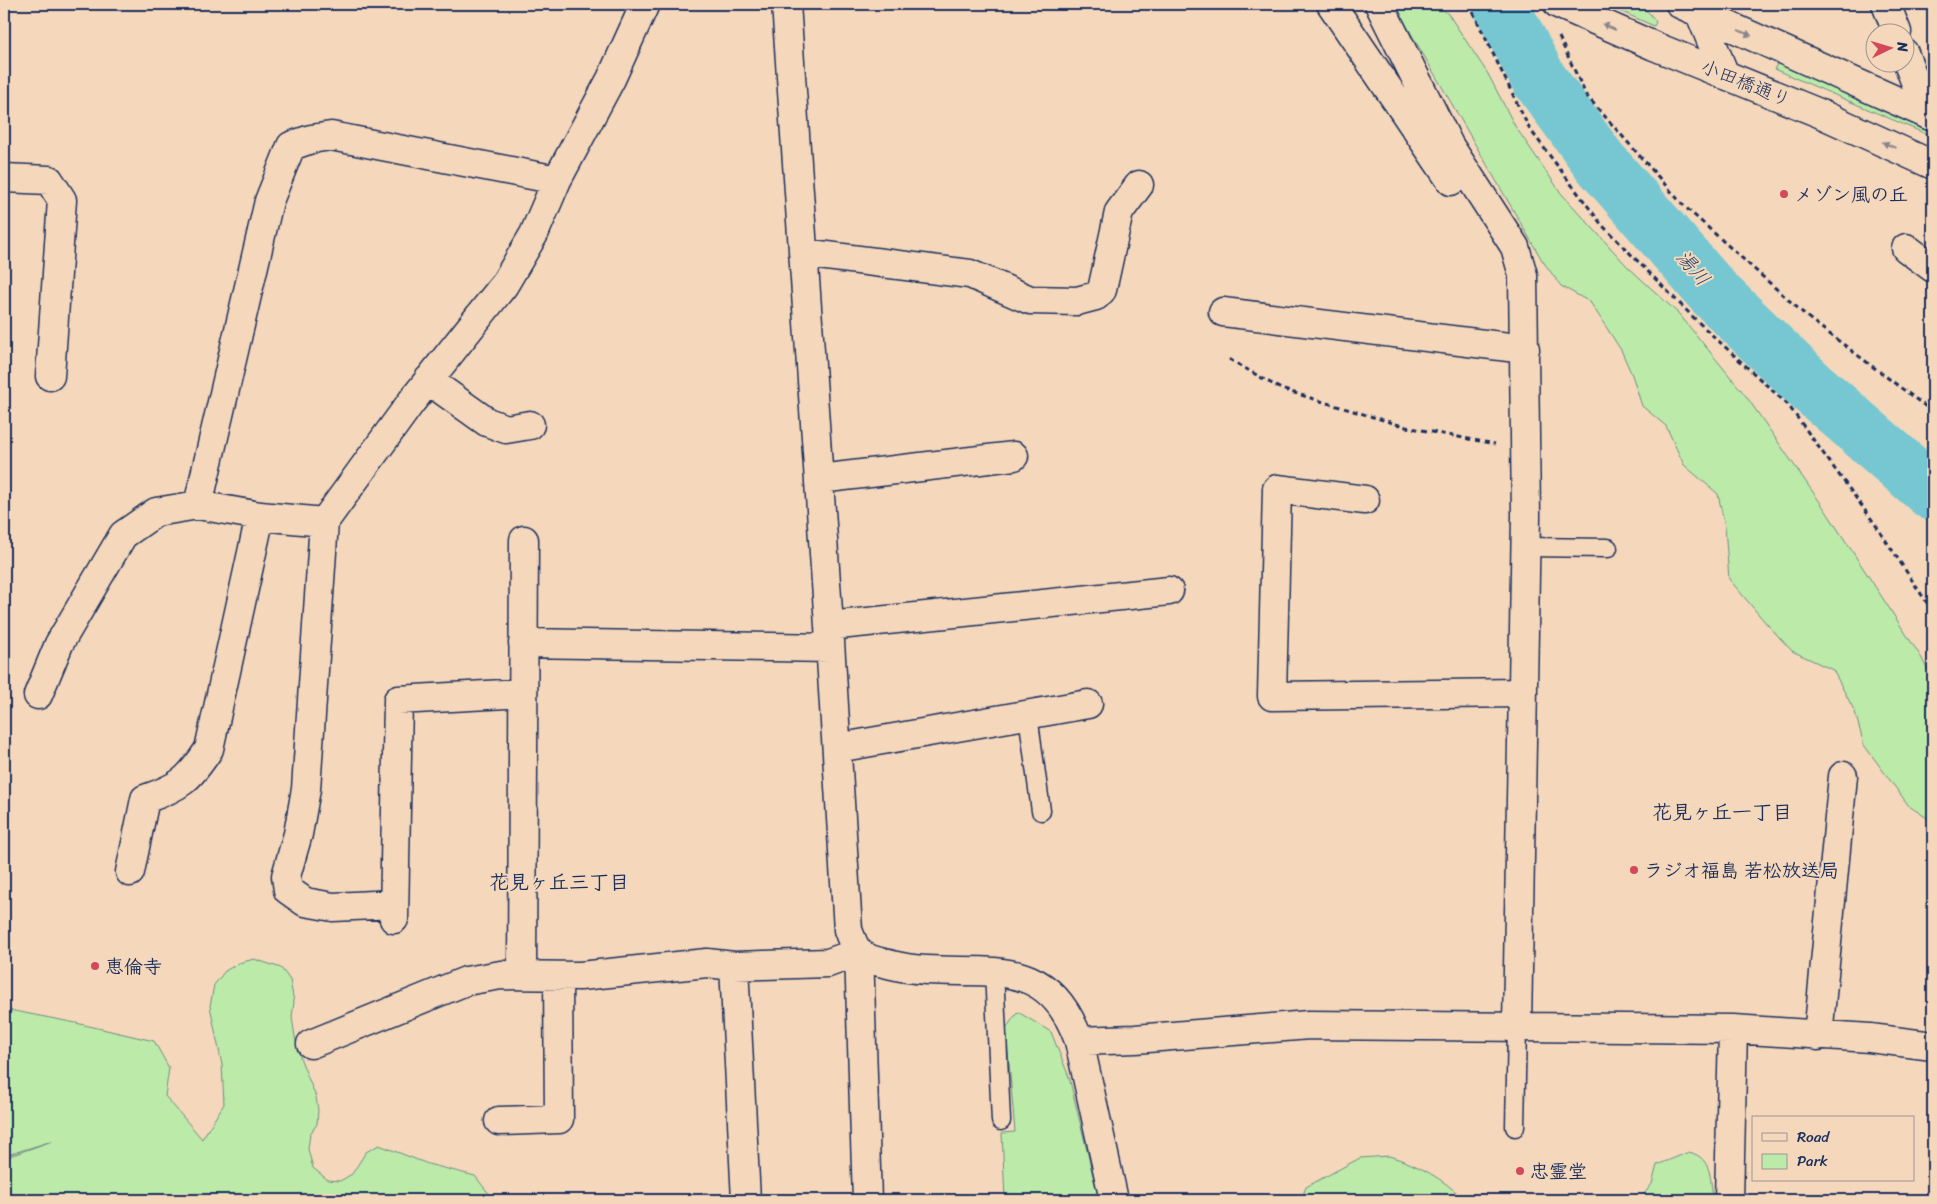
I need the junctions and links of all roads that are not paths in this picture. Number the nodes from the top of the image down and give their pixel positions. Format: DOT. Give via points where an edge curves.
graph roads {
  1 [pos="645,4"];
  2 [pos="786,4"];
  3 [pos="1331,4"];
  4 [pos="1379,4"];
  5 [pos="1558,4"];
  6 [pos="1886,4"];
  7 [pos="1692,7"];
  8 [pos="1893,22"];
  9 [pos="1912,72"];
  10 [pos="1725,74"];
  11 [pos="1931,116"];
  12 [pos="1933,164"];
  13 [pos="4,178"];
  14 [pos="557,180"];
  15 [pos="1139,185"];
  16 [pos="1906,248"];
  17 [pos="803,253"];
  18 [pos="1520,265"];
  19 [pos="1933,268"];
  20 [pos="1223,312"];
  21 [pos="1525,349"];
  22 [pos="50,376"];
  23 [pos="428,380"];
  24 [pos="530,425"];
  25 [pos="1014,456"];
  26 [pos="819,479"];
  27 [pos="1365,500"];
  28 [pos="198,505"];
  29 [pos="260,516"];
  30 [pos="324,522"];
  31 [pos="524,540"];
  32 [pos="1525,547"];
  33 [pos="1608,548"];
  34 [pos="1169,591"];
  35 [pos="830,637"];
  36 [pos="523,643"];
  37 [pos="523,693"];
  38 [pos="1522,693"];
  39 [pos="38,695"];
  40 [pos="1088,704"];
  41 [pos="1028,715"];
  42 [pos="837,748"];
  43 [pos="1843,776"];
  44 [pos="1041,811"];
  45 [pos="130,872"];
  46 [pos="859,952"];
  47 [pos="734,966"];
  48 [pos="994,971"];
  49 [pos="522,975"];
  50 [pos="558,976"];
  51 [pos="1517,1026"];
  52 [pos="1732,1029"];
  53 [pos="1818,1036"];
  54 [pos="1079,1041"];
  55 [pos="310,1044"];
  56 [pos="1933,1046"];
  57 [pos="1001,1120"];
  58 [pos="499,1121"];
  59 [pos="1515,1127"];
  60 [pos="746,1200"];
  61 [pos="866,1200"];
  62 [pos="1114,1200"];
  63 [pos="1729,1200"];
  1 -- 14 [label="street" via="611,79"];
  2 -- 17 [label="street"];
  3 -- 18 [label="street" via="1509,268"];
  4 -- 18 [label="street" via="1449,146 1516,247"];
  10 -- 5 [label="street, 小田橋通り, one-way"];
  6 -- 8 [label="street"];
  7 -- 10 [label="street"];
  7 -- 11 [label="street, one-way"];
  9 -- 11 [label="street"];
  12 -- 10 [label="street, 小田橋通り, one-way"];
  13 -- 22 [label="street" via="49,180 62,200"];
  14 -- 23 [label="street" via="534,234 504,286"];
  14 -- 28 [label="street" via="331,136 291,146 269,202"];
  15 -- 17 [label="street" via="1119,212 1102,290 1096,296 1077,302 1030,300 970,274"];
  16 -- 19 [label="street"];
  17 -- 26 [label="street"];
  18 -- 21 [label="street"];
  20 -- 21 [label="street"];
  21 -- 32 [label="street"];
  23 -- 24 [label="street" via="487,422 506,429"];
  23 -- 30 [label="street"];
  25 -- 26 [label="street"];
  26 -- 35 [label="street"];
  27 -- 38 [label="street" via="1277,489 1272,696"];
  28 -- 29 [label="street"];
  28 -- 39 [label="street" via="156,512 123,536 59,644"];
  29 -- 30 [label="street"];
  29 -- 45 [label="street" via="209,749 194,772 171,790 145,799"];
  30 -- 37 [label="street" via="306,789 286,876 288,890 305,902 394,912 398,700"];
  31 -- 36 [label="street"];
  32 -- 33 [label="lane"];
  32 -- 38 [label="street"];
  34 -- 35 [label="street"];
  35 -- 36 [label="street"];
  35 -- 42 [label="street"];
  36 -- 37 [label="street"];
  37 -- 49 [label="street"];
  38 -- 51 [label="street"];
  40 -- 41 [label="street"];
  41 -- 42 [label="street"];
  41 -- 44 [label="lane"];
  42 -- 46 [label="street" via="848,930"];
  43 -- 53 [label="street"];
  46 -- 47 [label="street" via="828,963"];
  46 -- 48 [label="street" via="871,960 902,968"];
  46 -- 61 [label="street"];
  47 -- 50 [label="street" via="707,963"];
  47 -- 60 [label="street"];
  48 -- 54 [label="street" via="1044,986 1065,1010"];
  48 -- 57 [label="lane"];
  49 -- 50 [label="street"];
  49 -- 55 [label="street" via="466,981"];
  50 -- 58 [label="street" via="559,1119"];
  51 -- 52 [label="street"];
  51 -- 54 [label="street" via="1310,1024"];
  51 -- 59 [label="lane"];
  52 -- 53 [label="street"];
  52 -- 63 [label="street"];
  53 -- 56 [label="street" via="1870,1038"];
  54 -- 62 [label="street"];
}
